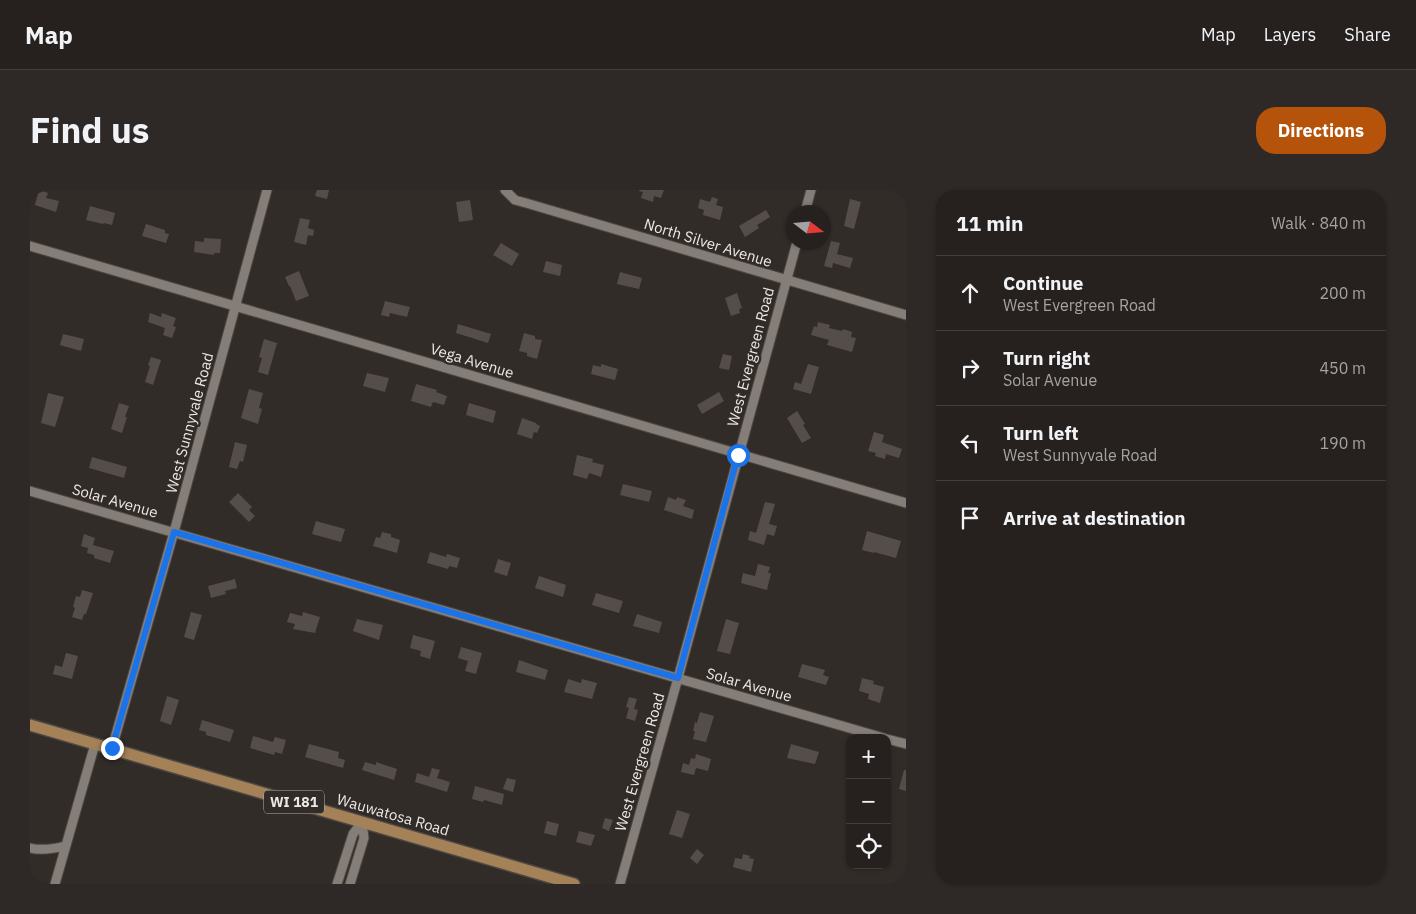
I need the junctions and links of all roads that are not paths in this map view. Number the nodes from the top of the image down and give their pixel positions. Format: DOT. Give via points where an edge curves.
graph roads {
  1 [pos="267,190"];
  2 [pos="505,190"];
  3 [pos="811,190"];
  4 [pos="807,205"];
  5 [pos="30,246"];
  6 [pos="794,250"];
  7 [pos="786,281"];
  8 [pos="236,306"];
  9 [pos="906,315"];
  10 [pos="738,455"];
  11 [pos="30,491"];
  12 [pos="906,503"];
  13 [pos="174,532"];
  14 [pos="678,678"];
  15 [pos="30,726"];
  16 [pos="872,734"];
  17 [pos="891,740"];
  18 [pos="95,744"];
  19 [pos="906,744"];
  20 [pos="112,748"];
  21 [pos="362,822"];
  22 [pos="66,846"];
  23 [pos="30,848"];
  24 [pos="55,884"];
  25 [pos="338,884"];
  26 [pos="350,884"];
  27 [pos="574,884"];
  28 [pos="620,884"];
  1 -- 8 [label="street, West Sunnyvale Road"];
  2 -- 7 [label="street, North Silver Avenue" via="520,202"];
  3 -- 4 [label="street"];
  5 -- 8 [label="street, Vega Avenue"];
  6 -- 7 [label="street, West Evergreen Road"];
  7 -- 9 [label="street, North Silver Avenue"];
  7 -- 10 [label="street, West Evergreen Road"];
  8 -- 10 [label="street, Vega Avenue"];
  8 -- 13 [label="street, West Sunnyvale Road"];
  10 -- 12 [label="street, Vega Avenue"];
  10 -- 14 [label="street, West Evergreen Road"];
  11 -- 13 [label="street, Solar Avenue"];
  13 -- 14 [label="street, Solar Avenue"];
  13 -- 20 [label="street, West Sunnyvale Road"];
  14 -- 16 [label="street, Solar Avenue"];
  14 -- 28 [label="street, West Evergreen Road"];
  15 -- 18 [label="main road, Wauwatosa Road / WI 181"];
  17 -- 19 [label="street, Solar Avenue"];
  18 -- 20 [label="main road, Wauwatosa Road / WI 181"];
  18 -- 22 [label="street"];
  20 -- 21 [label="main road, Wauwatosa Road / WI 181"];
  21 -- 25 [label="street" via="352,834"];
  21 -- 26 [label="street" via="364,838"];
  21 -- 27 [label="main road, Wauwatosa Road / WI 181"];
  22 -- 23 [label="street"];
  22 -- 24 [label="street"];
}
